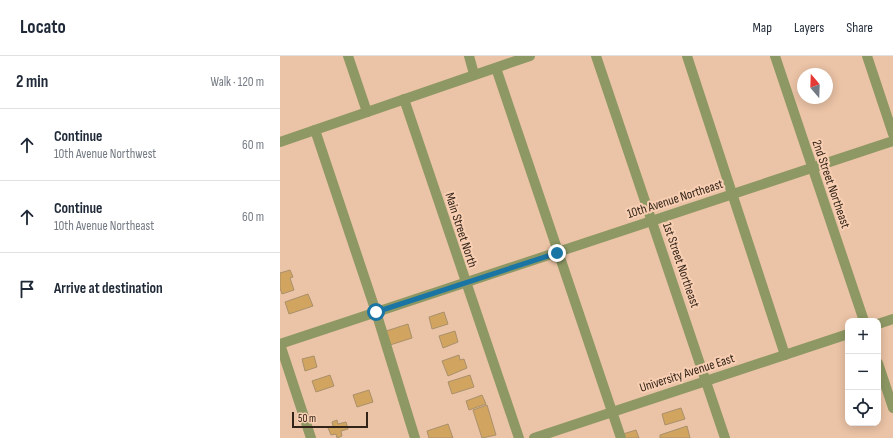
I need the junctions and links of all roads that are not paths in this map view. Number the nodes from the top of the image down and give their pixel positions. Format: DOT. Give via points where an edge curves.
graph roads {
  1 [pos="348,56"];
  2 [pos="469,56"];
  3 [pos="530,56"];
  4 [pos="596,56"];
  5 [pos="687,56"];
  6 [pos="774,56"];
  7 [pos="867,56"];
  8 [pos="496,68"];
  9 [pos="474,74"];
  10 [pos="404,99"];
  11 [pos="368,112"];
  12 [pos="315,130"];
  13 [pos="893,134"];
  14 [pos="893,141"];
  15 [pos="280,142"];
  16 [pos="812,168"];
  17 [pos="734,194"];
  18 [pos="652,219"];
  19 [pos="557,253"];
  20 [pos="465,283"];
  21 [pos="376,312"];
  22 [pos="863,318"];
  23 [pos="893,319"];
  24 [pos="881,323"];
  25 [pos="845,335"];
  26 [pos="280,344"];
  27 [pos="786,355"];
  28 [pos="881,372"];
  29 [pos="706,380"];
  30 [pos="893,408"];
  31 [pos="612,412"];
  32 [pos="311,438"];
  33 [pos="415,438"];
  34 [pos="519,438"];
  35 [pos="534,438"];
  36 [pos="622,438"];
  37 [pos="725,438"];
  1 -- 11 [label="street"];
  2 -- 9 [label="street"];
  3 -- 8 [label="street"];
  4 -- 18 [label="street, 1st Street Northeast"];
  5 -- 17 [label="street"];
  6 -- 16 [label="street, 2nd Street Northeast"];
  7 -- 13 [label="street"];
  8 -- 9 [label="street"];
  8 -- 19 [label="street"];
  9 -- 10 [label="street"];
  10 -- 11 [label="street"];
  10 -- 20 [label="street, Main Street North"];
  11 -- 12 [label="street"];
  12 -- 15 [label="street"];
  12 -- 21 [label="street"];
  14 -- 16 [label="street, 10th Avenue Northeast"];
  16 -- 17 [label="street, 10th Avenue Northeast"];
  16 -- 22 [label="street, 2nd Street Northeast"];
  17 -- 18 [label="street, 10th Avenue Northeast"];
  17 -- 27 [label="street"];
  18 -- 19 [label="street, 10th Avenue Northeast"];
  18 -- 29 [label="street, 1st Street Northeast"];
  19 -- 20 [label="street, 10th Avenue Northeast"];
  19 -- 31 [label="street"];
  20 -- 21 [label="street, 10th Avenue Northeast"];
  20 -- 34 [label="street, Main Street North"];
  21 -- 26 [label="street, 10th Avenue Northeast"];
  21 -- 33 [label="street"];
  23 -- 24 [label="street"];
  25 -- 27 [label="street, University Avenue East"];
  26 -- 32 [label="street"];
  27 -- 29 [label="street, University Avenue East"];
  28 -- 30 [label="street"];
  29 -- 31 [label="street, University Avenue East"];
  29 -- 37 [label="street, 1st Street Northeast"];
  31 -- 35 [label="street, University Avenue East"];
  31 -- 36 [label="street"];
}
